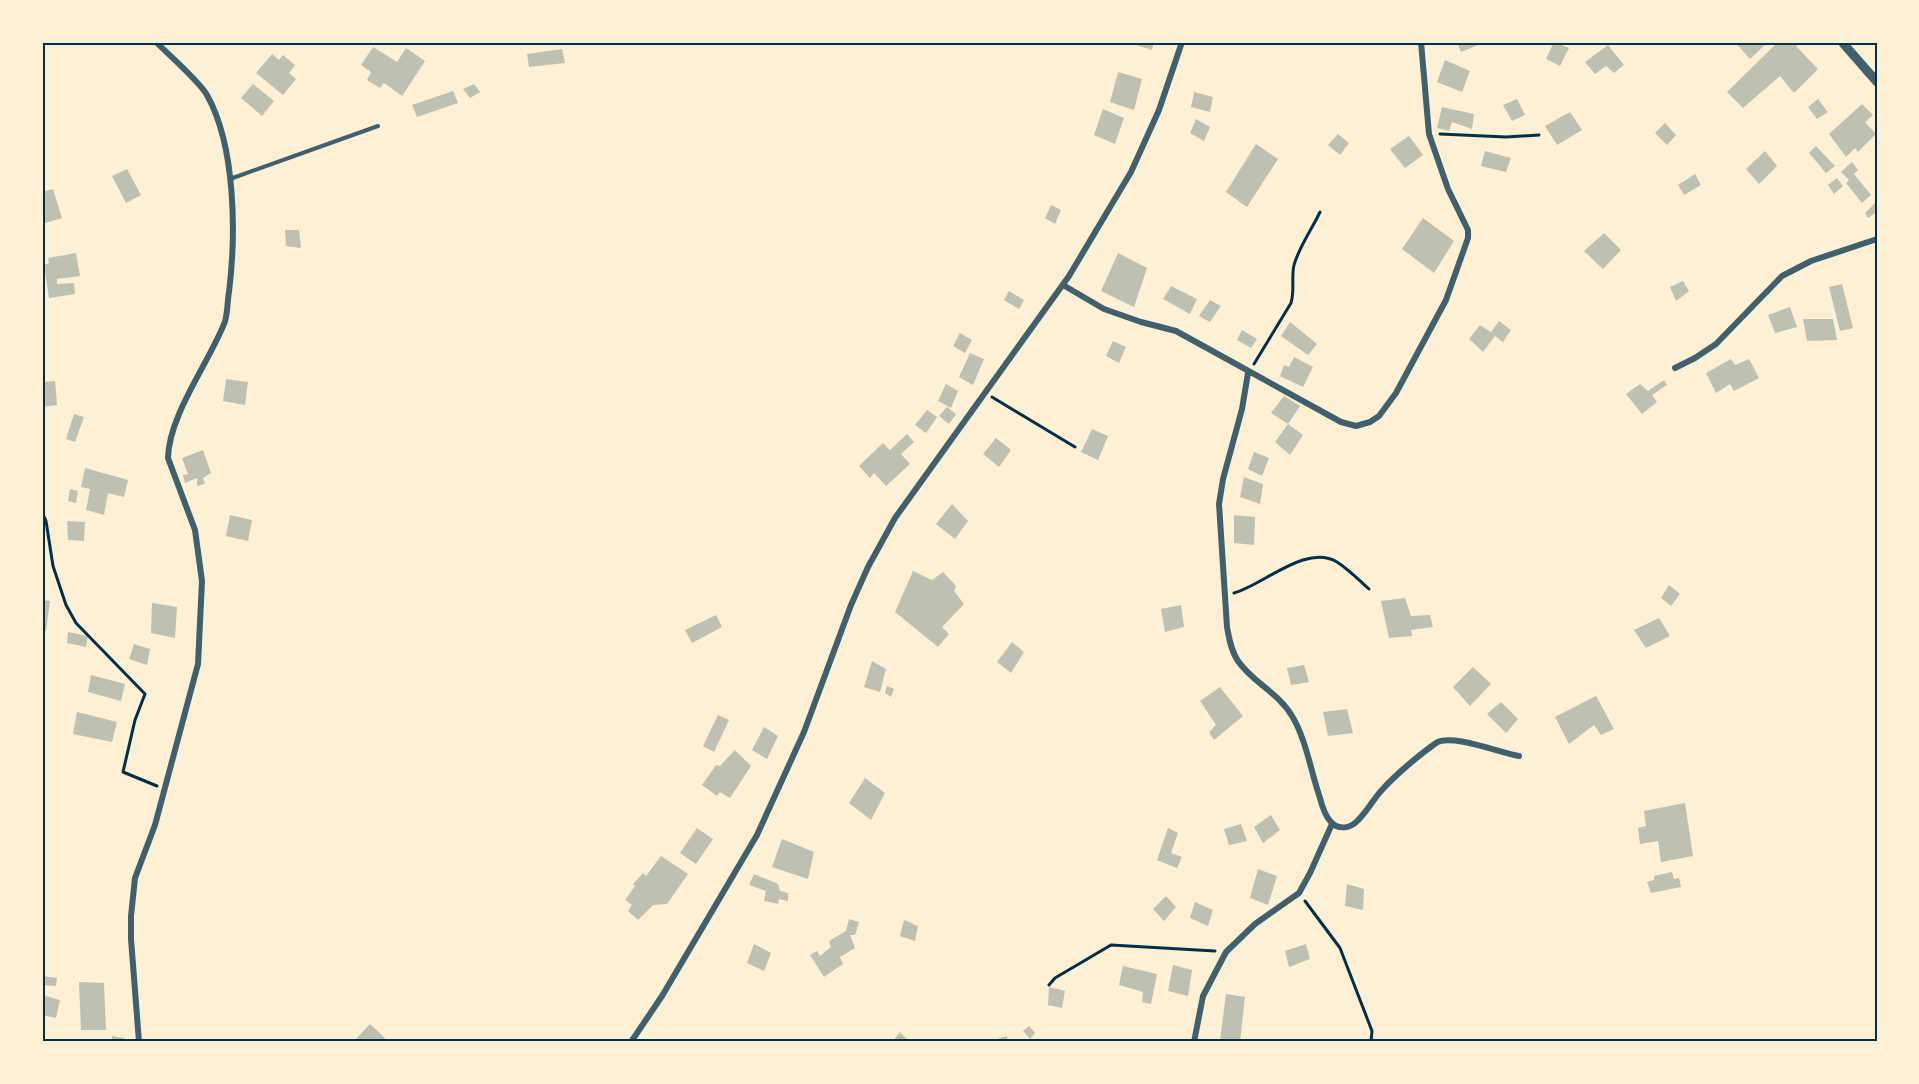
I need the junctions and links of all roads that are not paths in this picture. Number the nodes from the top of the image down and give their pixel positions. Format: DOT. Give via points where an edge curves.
graph roads {
  1 [pos="156,42"];
  2 [pos="1182,42"];
  3 [pos="1421,42"];
  4 [pos="1842,42"];
  5 [pos="1877,82"];
  6 [pos="378,126"];
  7 [pos="230,179"];
  8 [pos="1877,239"];
  9 [pos="1063,285"];
  10 [pos="1675,368"];
  11 [pos="1248,373"];
  12 [pos="1519,756"];
  13 [pos="1332,824"];
  14 [pos="139,1042"];
  15 [pos="631,1042"];
  16 [pos="1194,1042"];
  1 -- 7 [label="street" via="206,94 224,138"];
  2 -- 9 [label="street" via="1159,110 1131,172"];
  3 -- 11 [label="street" via="1427,123 1448,189 1468,230 1446,300 1396,393 1370,422 1356,426 1341,422"];
  4 -- 5 [label="street"];
  6 -- 7 [label="lane"];
  7 -- 14 [label="street" via="233,260 225,322 186,399 168,446 168,458 195,530 202,581 198,664 155,825 135,879 131,939"];
  8 -- 10 [label="street" via="1810,261 1782,276 1716,344"];
  9 -- 11 [label="street" via="1104,309 1176,332"];
  9 -- 15 [label="street" via="896,518 851,606 804,732 757,835"];
  11 -- 13 [label="street" via="1219,504 1223,596 1231,646 1246,671 1292,716"];
  12 -- 13 [label="street" via="1455,740 1439,741 1386,785 1355,823 1346,828"];
  13 -- 16 [label="street" via="1299,893 1226,952 1203,996"];
}
